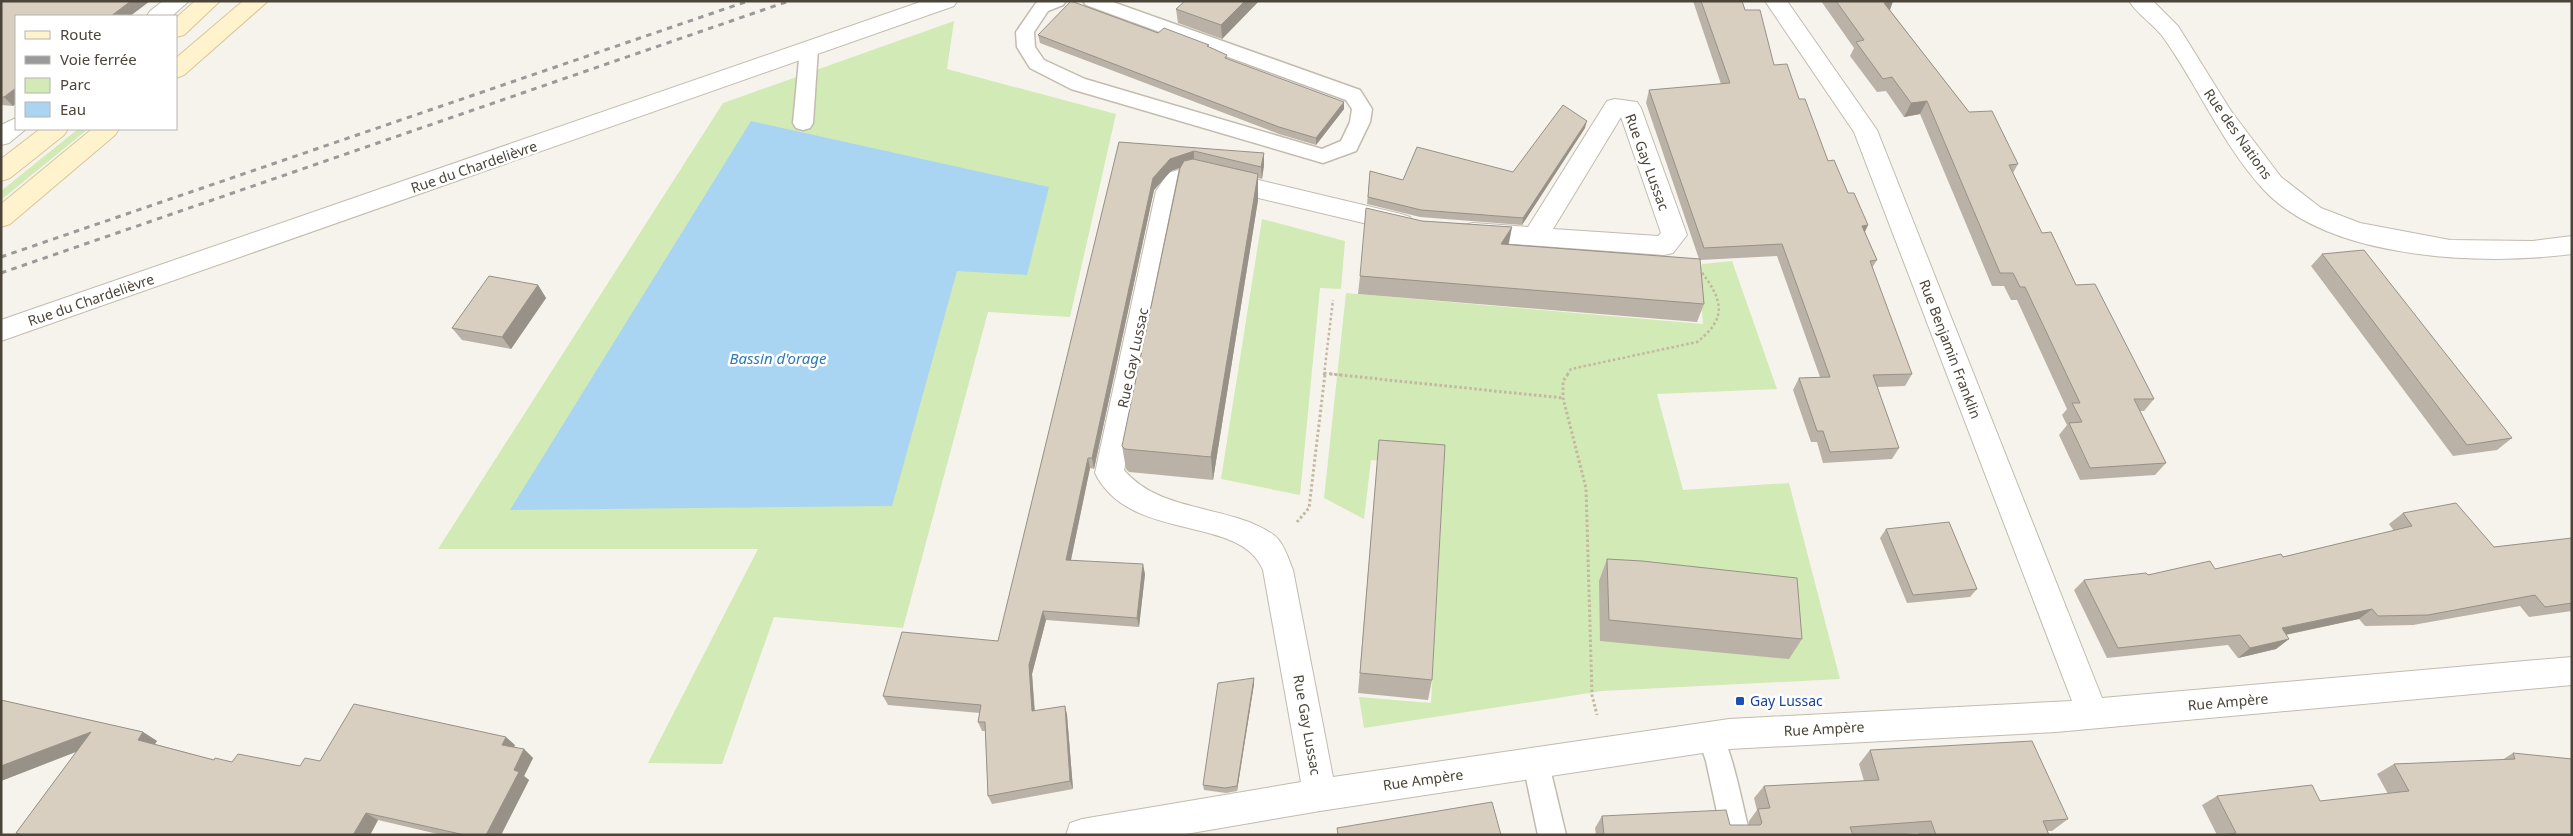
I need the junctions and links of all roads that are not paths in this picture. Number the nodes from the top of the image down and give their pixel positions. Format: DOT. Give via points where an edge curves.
graph roads {
  1 [pos="178,1"];
  2 [pos="210,1"];
  3 [pos="257,1"];
  4 [pos="946,1"];
  5 [pos="1092,1"];
  6 [pos="1776,1"];
  7 [pos="2140,1"];
  8 [pos="1046,3"];
  9 [pos="159,15"];
  10 [pos="178,28"];
  11 [pos="809,49"];
  12 [pos="178,68"];
  13 [pos="803,123"];
  14 [pos="1,125"];
  15 [pos="15,126"];
  16 [pos="15,127"];
  17 [pos="55,130"];
  18 [pos="106,130"];
  19 [pos="1,137"];
  20 [pos="1,172"];
  21 [pos="1,218"];
  22 [pos="1420,228"];
  23 [pos="1449,230"];
  24 [pos="1535,237"];
  25 [pos="2572,245"];
  26 [pos="1,331"];
  27 [pos="2572,671"];
  28 [pos="2093,714"];
  29 [pos="1711,737"];
  30 [pos="1536,764"];
  31 [pos="1320,795"];
  32 [pos="1087,834"];
  33 [pos="1552,835"];
  34 [pos="1736,835"];
  1 -- 9 [label="street"];
  2 -- 10 [label="main road"];
  3 -- 12 [label="main road"];
  4 -- 11 [label="street, Rue du Chardelièvre"];
  5 -- 8 [label="lane" via="1353,95 1362,109 1349,146 1323,156 1078,84 1037,64 1026,47 1025,32"];
  6 -- 28 [label="street, Rue Benjamin Franklin" via="1866,130 1990,456"];
  7 -- 25 [label="street, Rue des Nations" via="2170,31 2224,117 2272,183 2312,214 2356,231 2435,247 2533,250"];
  11 -- 13 [label="lane"];
  11 -- 26 [label="street, Rue du Chardelièvre"];
  14 -- 15 [label="street"];
  16 -- 19 [label="street"];
  17 -- 20 [label="main road"];
  18 -- 21 [label="main road"];
  22 -- 31 [label="street, Rue Gay Lussac" via="1195,174 1177,179 1168,190 1110,473 1118,488 1143,503 1245,534 1267,547 1278,570"];
  23 -- 24 [label="street, Rue Gay Lussac"];
  24 -- 24 [label="street, Rue Gay Lussac" via="1664,246 1674,235 1629,108 1615,107"];
  27 -- 28 [label="street, Rue Ampère"];
  28 -- 29 [label="street, Rue Ampère"];
  29 -- 30 [label="street, Rue Ampère"];
  29 -- 34 [label="lane"];
  30 -- 31 [label="street, Rue Ampère"];
  30 -- 33 [label="lane"];
  31 -- 32 [label="street, Rue Ampère"];
}
